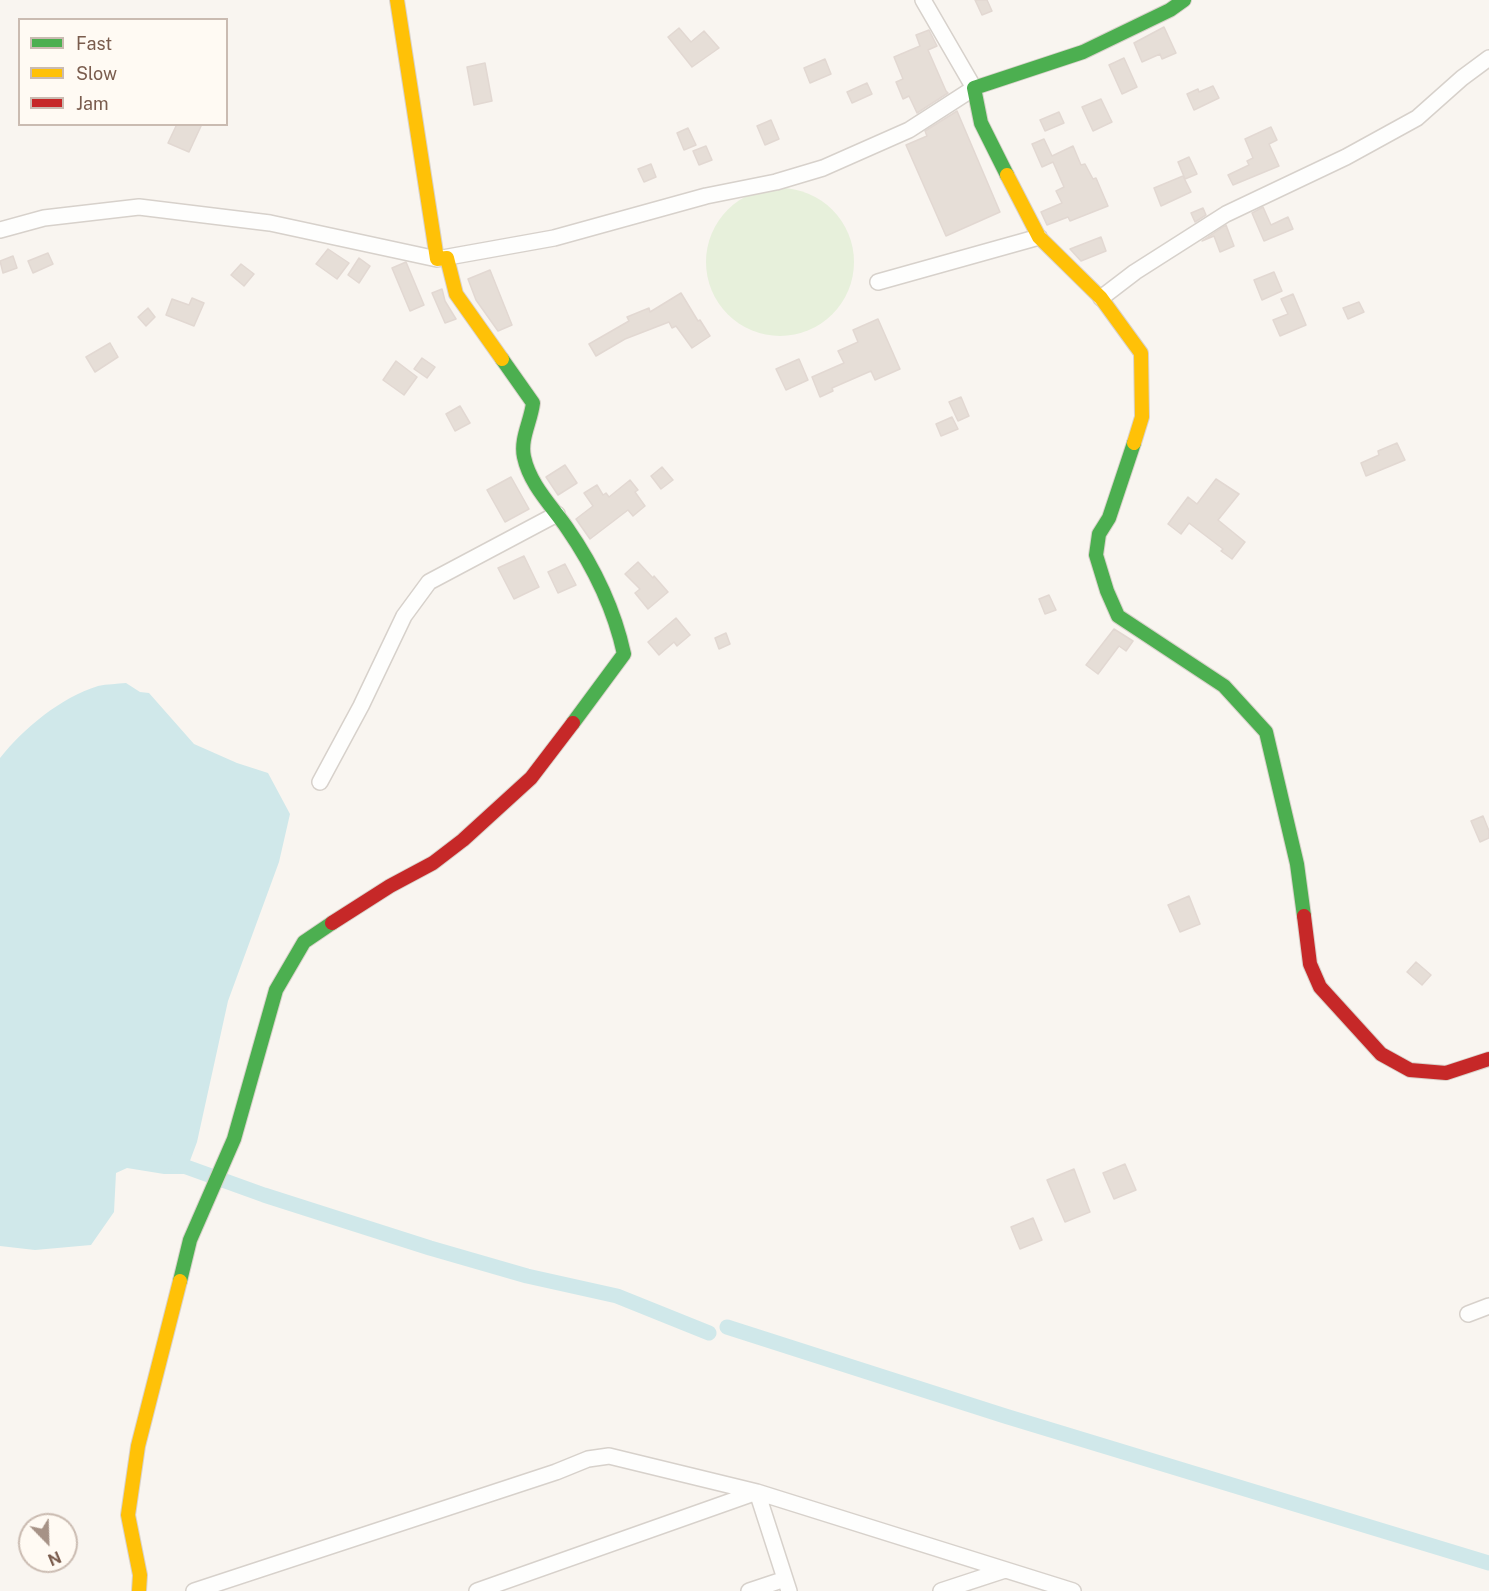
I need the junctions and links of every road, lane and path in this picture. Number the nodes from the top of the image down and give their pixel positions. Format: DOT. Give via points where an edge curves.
graph roads {
  1 [pos="397,0"];
  2 [pos="923,0"];
  3 [pos="1184,0"];
  4 [pos="1489,58"];
  5 [pos="974,88"];
  6 [pos="0,230"];
  7 [pos="1039,237"];
  8 [pos="437,259"];
  9 [pos="878,282"];
  10 [pos="1101,298"];
  11 [pos="557,514"];
  12 [pos="320,782"];
  13 [pos="1489,1059"];
  14 [pos="1489,1306"];
  15 [pos="1468,1314"];
  16 [pos="757,1492"];
  17 [pos="1005,1570"];
  18 [pos="787,1585"];
  19 [pos="139,1591"];
  20 [pos="194,1591"];
  21 [pos="477,1591"];
  22 [pos="748,1591"];
  23 [pos="941,1591"];
  24 [pos="1073,1591"];
  1 -- 8 [label="street"];
  2 -- 5 [label="street"];
  3 -- 5 [label="street" via="1083,52"];
  4 -- 10 [label="street" via="1417,118 1226,214"];
  5 -- 7 [label="street" via="981,123"];
  5 -- 8 [label="street" via="909,130 823,168 554,238"];
  6 -- 8 [label="street" via="44,218 139,207 270,223"];
  7 -- 9 [label="street"];
  7 -- 10 [label="street"];
  8 -- 11 [label="street" via="447,258 456,294 533,403 523,455 531,478"];
  10 -- 13 [label="street" via="1141,353 1142,417 1108,518 1098,534 1096,555 1118,616 1224,686 1266,732 1297,864 1310,964 1320,987 1381,1054 1410,1070 1446,1073"];
  11 -- 12 [label="street" via="429,582 404,616"];
  11 -- 19 [label="street" via="608,597 624,654 531,778 433,863 304,942 276,990 234,1139 190,1240 138,1446 128,1515 140,1575"];
  14 -- 15 [label="street"];
  16 -- 17 [label="street"];
  16 -- 18 [label="street"];
  16 -- 20 [label="street" via="609,1456 588,1459 556,1473"];
  16 -- 21 [label="street"];
  17 -- 23 [label="street"];
  17 -- 24 [label="street"];
  18 -- 22 [label="street"];
}
